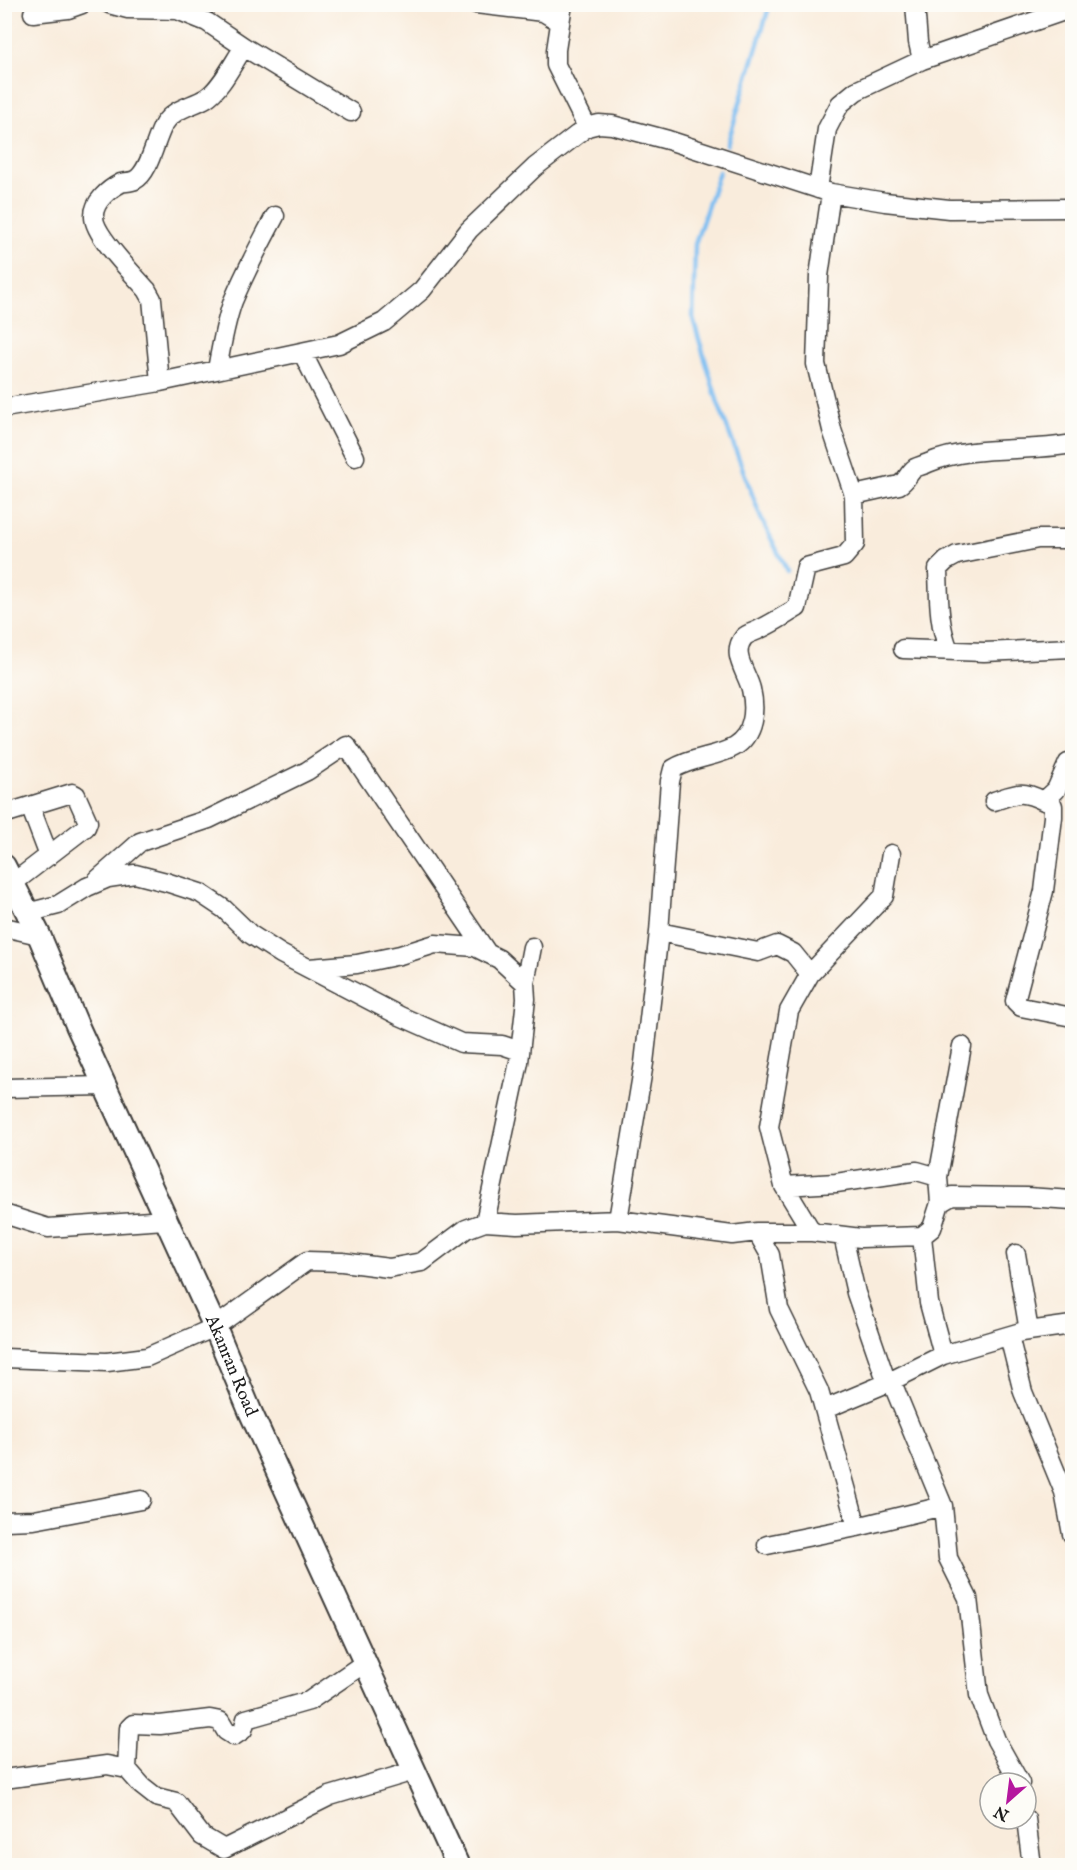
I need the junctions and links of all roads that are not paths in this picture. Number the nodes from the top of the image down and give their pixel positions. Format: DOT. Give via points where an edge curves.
graph roads {
  1 [pos="82,4"];
  2 [pos="109,4"];
  3 [pos="476,4"];
  4 [pos="915,4"];
  5 [pos="1072,4"];
  6 [pos="33,13"];
  7 [pos="562,13"];
  8 [pos="244,47"];
  9 [pos="922,60"];
  10 [pos="351,112"];
  11 [pos="589,122"];
  12 [pos="824,191"];
  13 [pos="1072,207"];
  14 [pos="275,216"];
  15 [pos="302,352"];
  16 [pos="217,370"];
  17 [pos="160,382"];
  18 [pos="4,408"];
  19 [pos="1072,444"];
  20 [pos="355,457"];
  21 [pos="854,495"];
  22 [pos="1072,539"];
  23 [pos="1072,648"];
  24 [pos="903,649"];
  25 [pos="949,650"];
  26 [pos="1072,764"];
  27 [pos="1049,796"];
  28 [pos="994,801"];
  29 [pos="30,806"];
  30 [pos="4,814"];
  31 [pos="891,854"];
  32 [pos="49,855"];
  33 [pos="8,874"];
  34 [pos="92,885"];
  35 [pos="27,913"];
  36 [pos="4,927"];
  37 [pos="659,932"];
  38 [pos="39,935"];
  39 [pos="532,947"];
  40 [pos="488,954"];
  41 [pos="309,968"];
  42 [pos="810,974"];
  43 [pos="525,983"];
  44 [pos="1072,1017"];
  45 [pos="962,1046"];
  46 [pos="520,1051"];
  47 [pos="106,1086"];
  48 [pos="4,1088"];
  49 [pos="938,1177"];
  50 [pos="784,1186"];
  51 [pos="1072,1200"];
  52 [pos="940,1203"];
  53 [pos="4,1214"];
  54 [pos="165,1220"];
  55 [pos="618,1220"];
  56 [pos="484,1222"];
  57 [pos="757,1232"];
  58 [pos="812,1232"];
  59 [pos="780,1233"];
  60 [pos="843,1236"];
  61 [pos="922,1236"];
  62 [pos="1016,1254"];
  63 [pos="770,1255"];
  64 [pos="1072,1324"];
  65 [pos="215,1327"];
  66 [pos="1029,1331"];
  67 [pos="1009,1336"];
  68 [pos="943,1355"];
  69 [pos="4,1358"];
  70 [pos="889,1382"];
  71 [pos="824,1407"];
  72 [pos="141,1500"];
  73 [pos="943,1506"];
  74 [pos="4,1521"];
  75 [pos="857,1527"];
  76 [pos="1072,1534"];
  77 [pos="767,1545"];
  78 [pos="366,1662"];
  79 [pos="127,1769"];
  80 [pos="414,1771"];
  81 [pos="1013,1771"];
  82 [pos="4,1779"];
  83 [pos="1028,1831"];
  84 [pos="458,1866"];
  85 [pos="1032,1866"];
  1 -- 6 [label="street"];
  2 -- 8 [label="street" via="128,9 177,10 207,22"];
  3 -- 7 [label="street"];
  4 -- 9 [label="street"];
  5 -- 9 [label="street" via="1064,11"];
  7 -- 11 [label="street" via="556,65"];
  8 -- 10 [label="street"];
  8 -- 17 [label="street" via="214,91 170,116 140,175 121,183 96,205 93,217 104,240 152,299"];
  9 -- 12 [label="street" via="856,91 840,104 827,129"];
  11 -- 12 [label="street" via="612,124 668,140"];
  11 -- 15 [label="street" via="469,230 422,290 384,322 339,344"];
  12 -- 13 [label="street" via="949,209"];
  12 -- 21 [label="street" via="816,364"];
  14 -- 16 [label="street" via="233,302"];
  15 -- 16 [label="street"];
  15 -- 20 [label="street"];
  16 -- 17 [label="street"];
  17 -- 18 [label="street"];
  19 -- 21 [label="street" via="948,455 916,468 899,485"];
  21 -- 37 [label="street" via="855,544 844,558 806,567 796,608 745,635 741,642 738,656 751,690 753,724 735,747 673,769"];
  22 -- 25 [label="street" via="1038,539 957,555 946,561 939,569 940,617"];
  23 -- 25 [label="street"];
  24 -- 25 [label="street"];
  26 -- 27 [label="street" via="1068,763 1056,790"];
  27 -- 28 [label="street" via="1044,801 1019,793"];
  27 -- 44 [label="street" via="1053,817 1044,891 1015,1001 1021,1007"];
  29 -- 30 [label="street"];
  29 -- 32 [label="street"];
  29 -- 32 [label="street" via="72,793 88,822"];
  31 -- 42 [label="street" via="884,896"];
  32 -- 33 [label="street"];
  33 -- 35 [label="main road, Akanran Road"];
  34 -- 35 [label="street" via="58,905"];
  34 -- 40 [label="street" via="140,842 209,819 307,771 346,745"];
  34 -- 41 [label="street" via="135,874 200,893 250,934"];
  35 -- 38 [label="main road, Akanran Road"];
  36 -- 38 [label="street"];
  37 -- 42 [label="street" via="758,952 777,945 793,953"];
  37 -- 55 [label="street" via="644,1063"];
  38 -- 47 [label="main road, Akanran Road"];
  39 -- 43 [label="street"];
  40 -- 41 [label="street" via="475,947 435,944 357,964"];
  40 -- 43 [label="street"];
  41 -- 46 [label="street" via="461,1043 502,1045"];
  42 -- 50 [label="street" via="789,1011 769,1128"];
  43 -- 46 [label="street"];
  45 -- 49 [label="street"];
  46 -- 56 [label="street"];
  47 -- 48 [label="street"];
  47 -- 54 [label="main road, Akanran Road"];
  49 -- 50 [label="street" via="917,1171"];
  49 -- 52 [label="street"];
  50 -- 58 [label="street"];
  51 -- 52 [label="street" via="952,1196"];
  52 -- 61 [label="street" via="933,1228"];
  53 -- 54 [label="street" via="48,1228"];
  54 -- 65 [label="main road, Akanran Road"];
  55 -- 56 [label="street"];
  55 -- 57 [label="street" via="732,1235"];
  56 -- 65 [label="street" via="466,1229 422,1262 389,1268 307,1261"];
  57 -- 59 [label="street"];
  57 -- 63 [label="street"];
  58 -- 59 [label="street"];
  58 -- 60 [label="street"];
  59 -- 63 [label="street"];
  60 -- 61 [label="street"];
  60 -- 70 [label="street" via="856,1293"];
  61 -- 68 [label="street" via="929,1304"];
  62 -- 66 [label="street"];
  63 -- 71 [label="street" via="779,1309"];
  64 -- 66 [label="street"];
  65 -- 69 [label="street" via="147,1357 107,1362"];
  65 -- 78 [label="main road, Akanran Road"];
  66 -- 67 [label="street"];
  67 -- 68 [label="street"];
  67 -- 76 [label="street" via="1023,1392 1064,1492"];
  68 -- 70 [label="street"];
  70 -- 71 [label="street"];
  70 -- 73 [label="street"];
  71 -- 75 [label="street"];
  72 -- 74 [label="street" via="34,1520"];
  73 -- 75 [label="street"];
  73 -- 81 [label="street" via="948,1558 968,1598 978,1695"];
  75 -- 77 [label="street"];
  78 -- 79 [label="street" via="309,1701 246,1719 243,1730 234,1736 220,1721 210,1719 133,1724 129,1728"];
  78 -- 80 [label="main road, Akanran Road"];
  79 -- 80 [label="street" via="156,1797 176,1802 202,1836 224,1849 330,1796"];
  79 -- 82 [label="street" via="106,1765"];
  80 -- 84 [label="main road, Akanran Road"];
  83 -- 85 [label="street"];
}
